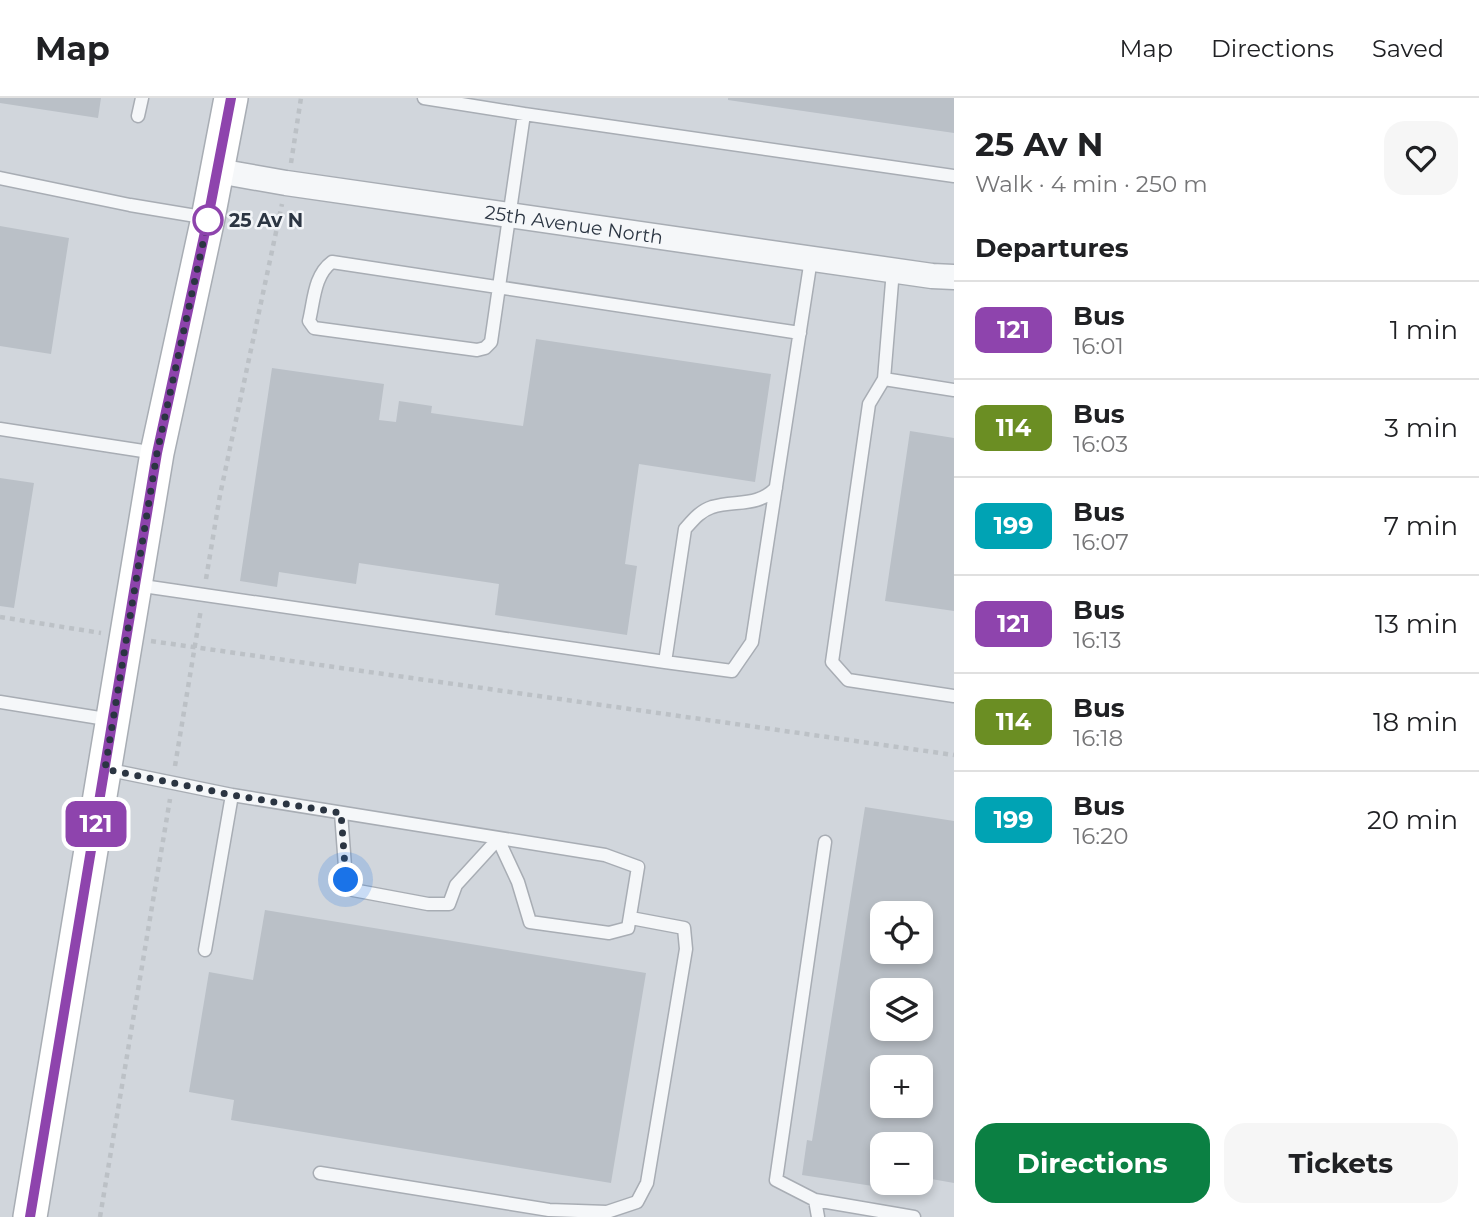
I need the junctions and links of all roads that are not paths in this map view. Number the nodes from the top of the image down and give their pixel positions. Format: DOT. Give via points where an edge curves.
graph roads {
  1 [pos="142,98"];
  2 [pos="231,98"];
  3 [pos="424,98"];
  4 [pos="524,114"];
  5 [pos="138,116"];
  6 [pos="218,171"];
  7 [pos="954,176"];
  8 [pos="0,178"];
  9 [pos="509,215"];
  10 [pos="208,218"];
  11 [pos="811,258"];
  12 [pos="893,270"];
  13 [pos="943,277"];
  14 [pos="500,288"];
  15 [pos="800,333"];
  16 [pos="884,379"];
  17 [pos="954,390"];
  18 [pos="0,429"];
  19 [pos="157,453"];
  20 [pos="776,488"];
  21 [pos="134,585"];
  22 [pos="665,662"];
  23 [pos="954,696"];
  24 [pos="0,702"];
  25 [pos="113,720"];
  26 [pos="105,769"];
  27 [pos="232,795"];
  28 [pos="341,813"];
  29 [pos="498,839"];
  30 [pos="825,842"];
  31 [pos="631,918"];
  32 [pos="205,950"];
  33 [pos="320,1173"];
  34 [pos="815,1200"];
  35 [pos="30,1217"];
  36 [pos="818,1217"];
  37 [pos="914,1217"];
  1 -- 5 [label="lane"];
  2 -- 6 [label="street"];
  3 -- 4 [label="lane"];
  4 -- 7 [label="lane"];
  4 -- 9 [label="lane"];
  6 -- 9 [label="street, 25th Avenue North"];
  6 -- 10 [label="street"];
  8 -- 10 [label="lane"];
  9 -- 11 [label="street, 25th Avenue North"];
  9 -- 14 [label="lane"];
  10 -- 19 [label="street"];
  11 -- 12 [label="street, 25th Avenue North"];
  11 -- 15 [label="lane"];
  12 -- 13 [label="street, 25th Avenue North"];
  12 -- 16 [label="lane"];
  14 -- 14 [label="lane" via="332,262 318,281 309,321 314,328 477,350 491,342"];
  14 -- 15 [label="lane"];
  15 -- 20 [label="lane"];
  16 -- 17 [label="lane"];
  16 -- 23 [label="lane" via="869,404 832,662 848,680"];
  18 -- 19 [label="lane"];
  19 -- 21 [label="street"];
  20 -- 22 [label="lane" via="759,501 711,507 685,528"];
  20 -- 22 [label="lane" via="752,642 743,657 732,671"];
  21 -- 22 [label="lane"];
  21 -- 25 [label="street"];
  24 -- 25 [label="lane"];
  25 -- 26 [label="street"];
  26 -- 27 [label="lane"];
  26 -- 35 [label="street"];
  27 -- 28 [label="lane"];
  27 -- 32 [label="lane"];
  28 -- 29 [label="lane"];
  28 -- 29 [label="lane" via="346,880 353,890 428,904 449,904 456,885"];
  29 -- 31 [label="lane" via="605,855 638,867"];
  29 -- 31 [label="lane" via="530,922 609,933 628,928"];
  30 -- 34 [label="lane" via="776,1180"];
  31 -- 33 [label="lane" via="684,928 686,949 647,1183 637,1202 607,1212 549,1210"];
  34 -- 36 [label="lane"];
  34 -- 37 [label="lane"];
}
